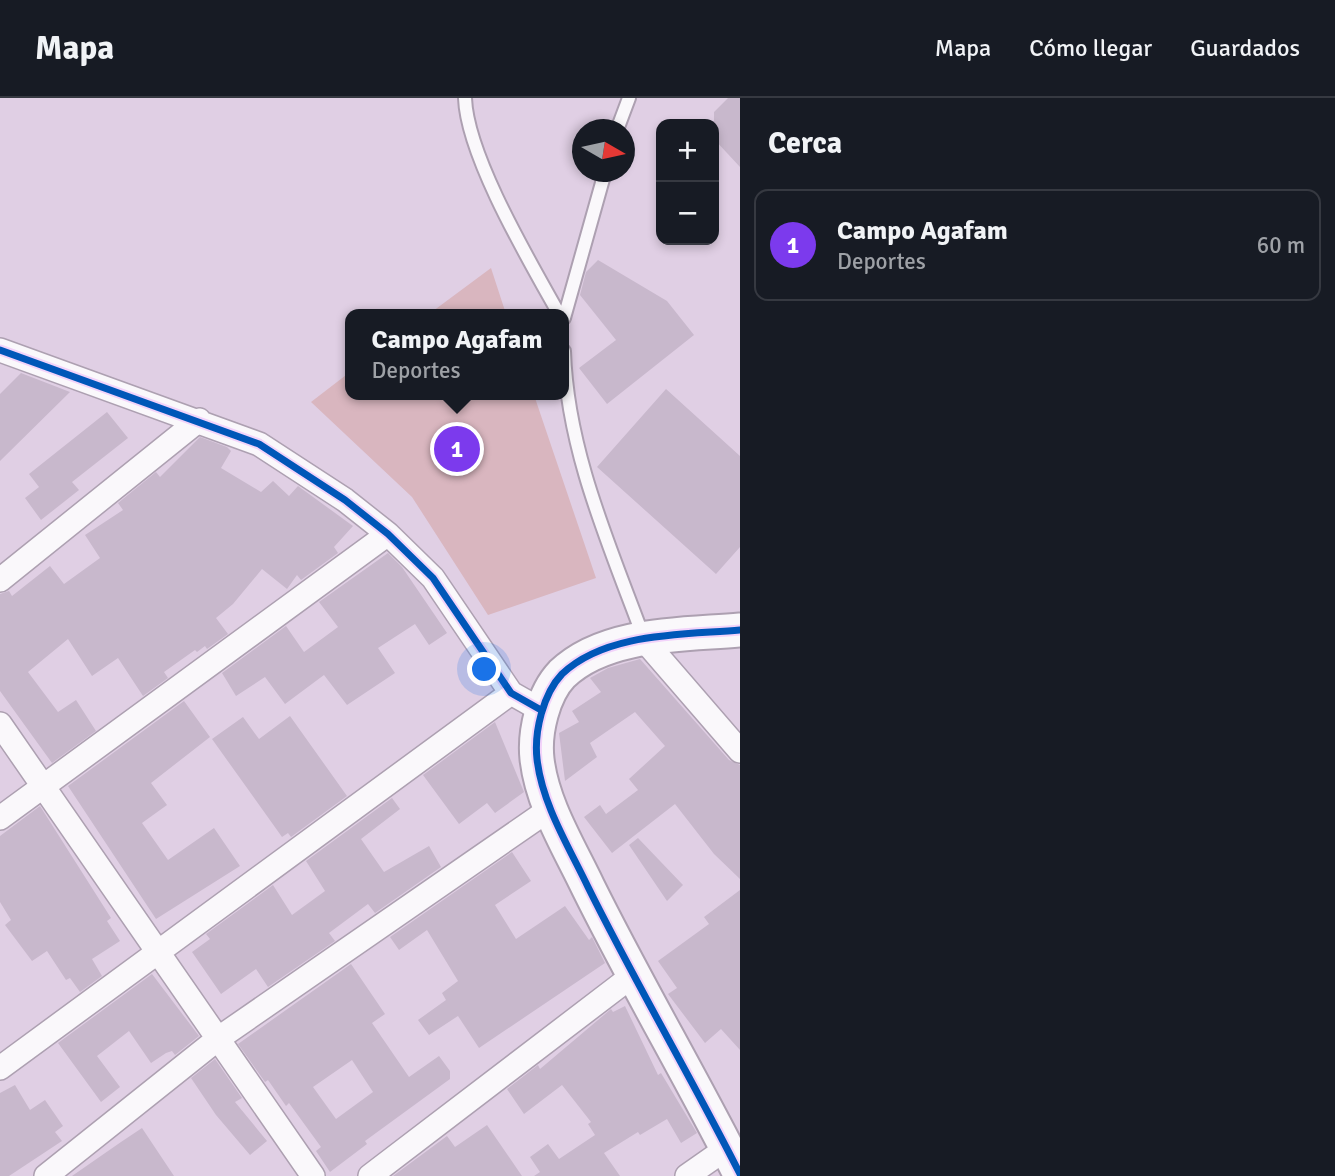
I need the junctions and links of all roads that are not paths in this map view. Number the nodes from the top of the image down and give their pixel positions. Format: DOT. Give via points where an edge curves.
graph roads {
  1 [pos="466,98"];
  2 [pos="629,98"];
  3 [pos="621,119"];
  4 [pos="602,182"];
  5 [pos="556,309"];
  6 [pos="567,309"];
  7 [pos="1,350"];
  8 [pos="569,388"];
  9 [pos="199,420"];
  10 [pos="388,534"];
  11 [pos="0,580"];
  12 [pos="740,630"];
  13 [pos="644,640"];
  14 [pos="511,693"];
  15 [pos="541,710"];
  16 [pos="0,724"];
  17 [pos="740,751"];
  18 [pos="44,787"];
  19 [pos="551,810"];
  20 [pos="0,818"];
  21 [pos="156,951"];
  22 [pos="632,976"];
  23 [pos="219,1038"];
  24 [pos="0,1068"];
  25 [pos="733,1161"];
  26 [pos="46,1176"];
  27 [pos="313,1176"];
  28 [pos="370,1176"];
  29 [pos="687,1176"];
  1 -- 5 [label="lane" via="476,142 506,217"];
  2 -- 3 [label="lane"];
  4 -- 6 [label="lane"];
  7 -- 9 [label="street"];
  8 -- 13 [label="lane" via="578,454"];
  9 -- 10 [label="street" via="259,444"];
  9 -- 11 [label="street"];
  10 -- 14 [label="street" via="433,578"];
  10 -- 18 [label="street"];
  12 -- 13 [label="street"];
  13 -- 15 [label="street" via="596,652 562,675"];
  13 -- 17 [label="street"];
  14 -- 15 [label="street"];
  14 -- 21 [label="street"];
  15 -- 19 [label="street" via="537,758"];
  16 -- 18 [label="street"];
  18 -- 20 [label="street"];
  18 -- 21 [label="street"];
  19 -- 22 [label="street"];
  19 -- 23 [label="street"];
  21 -- 23 [label="street"];
  21 -- 24 [label="street"];
  22 -- 25 [label="street"];
  22 -- 28 [label="street"];
  23 -- 26 [label="street"];
  23 -- 27 [label="street"];
  25 -- 29 [label="street"];
}
